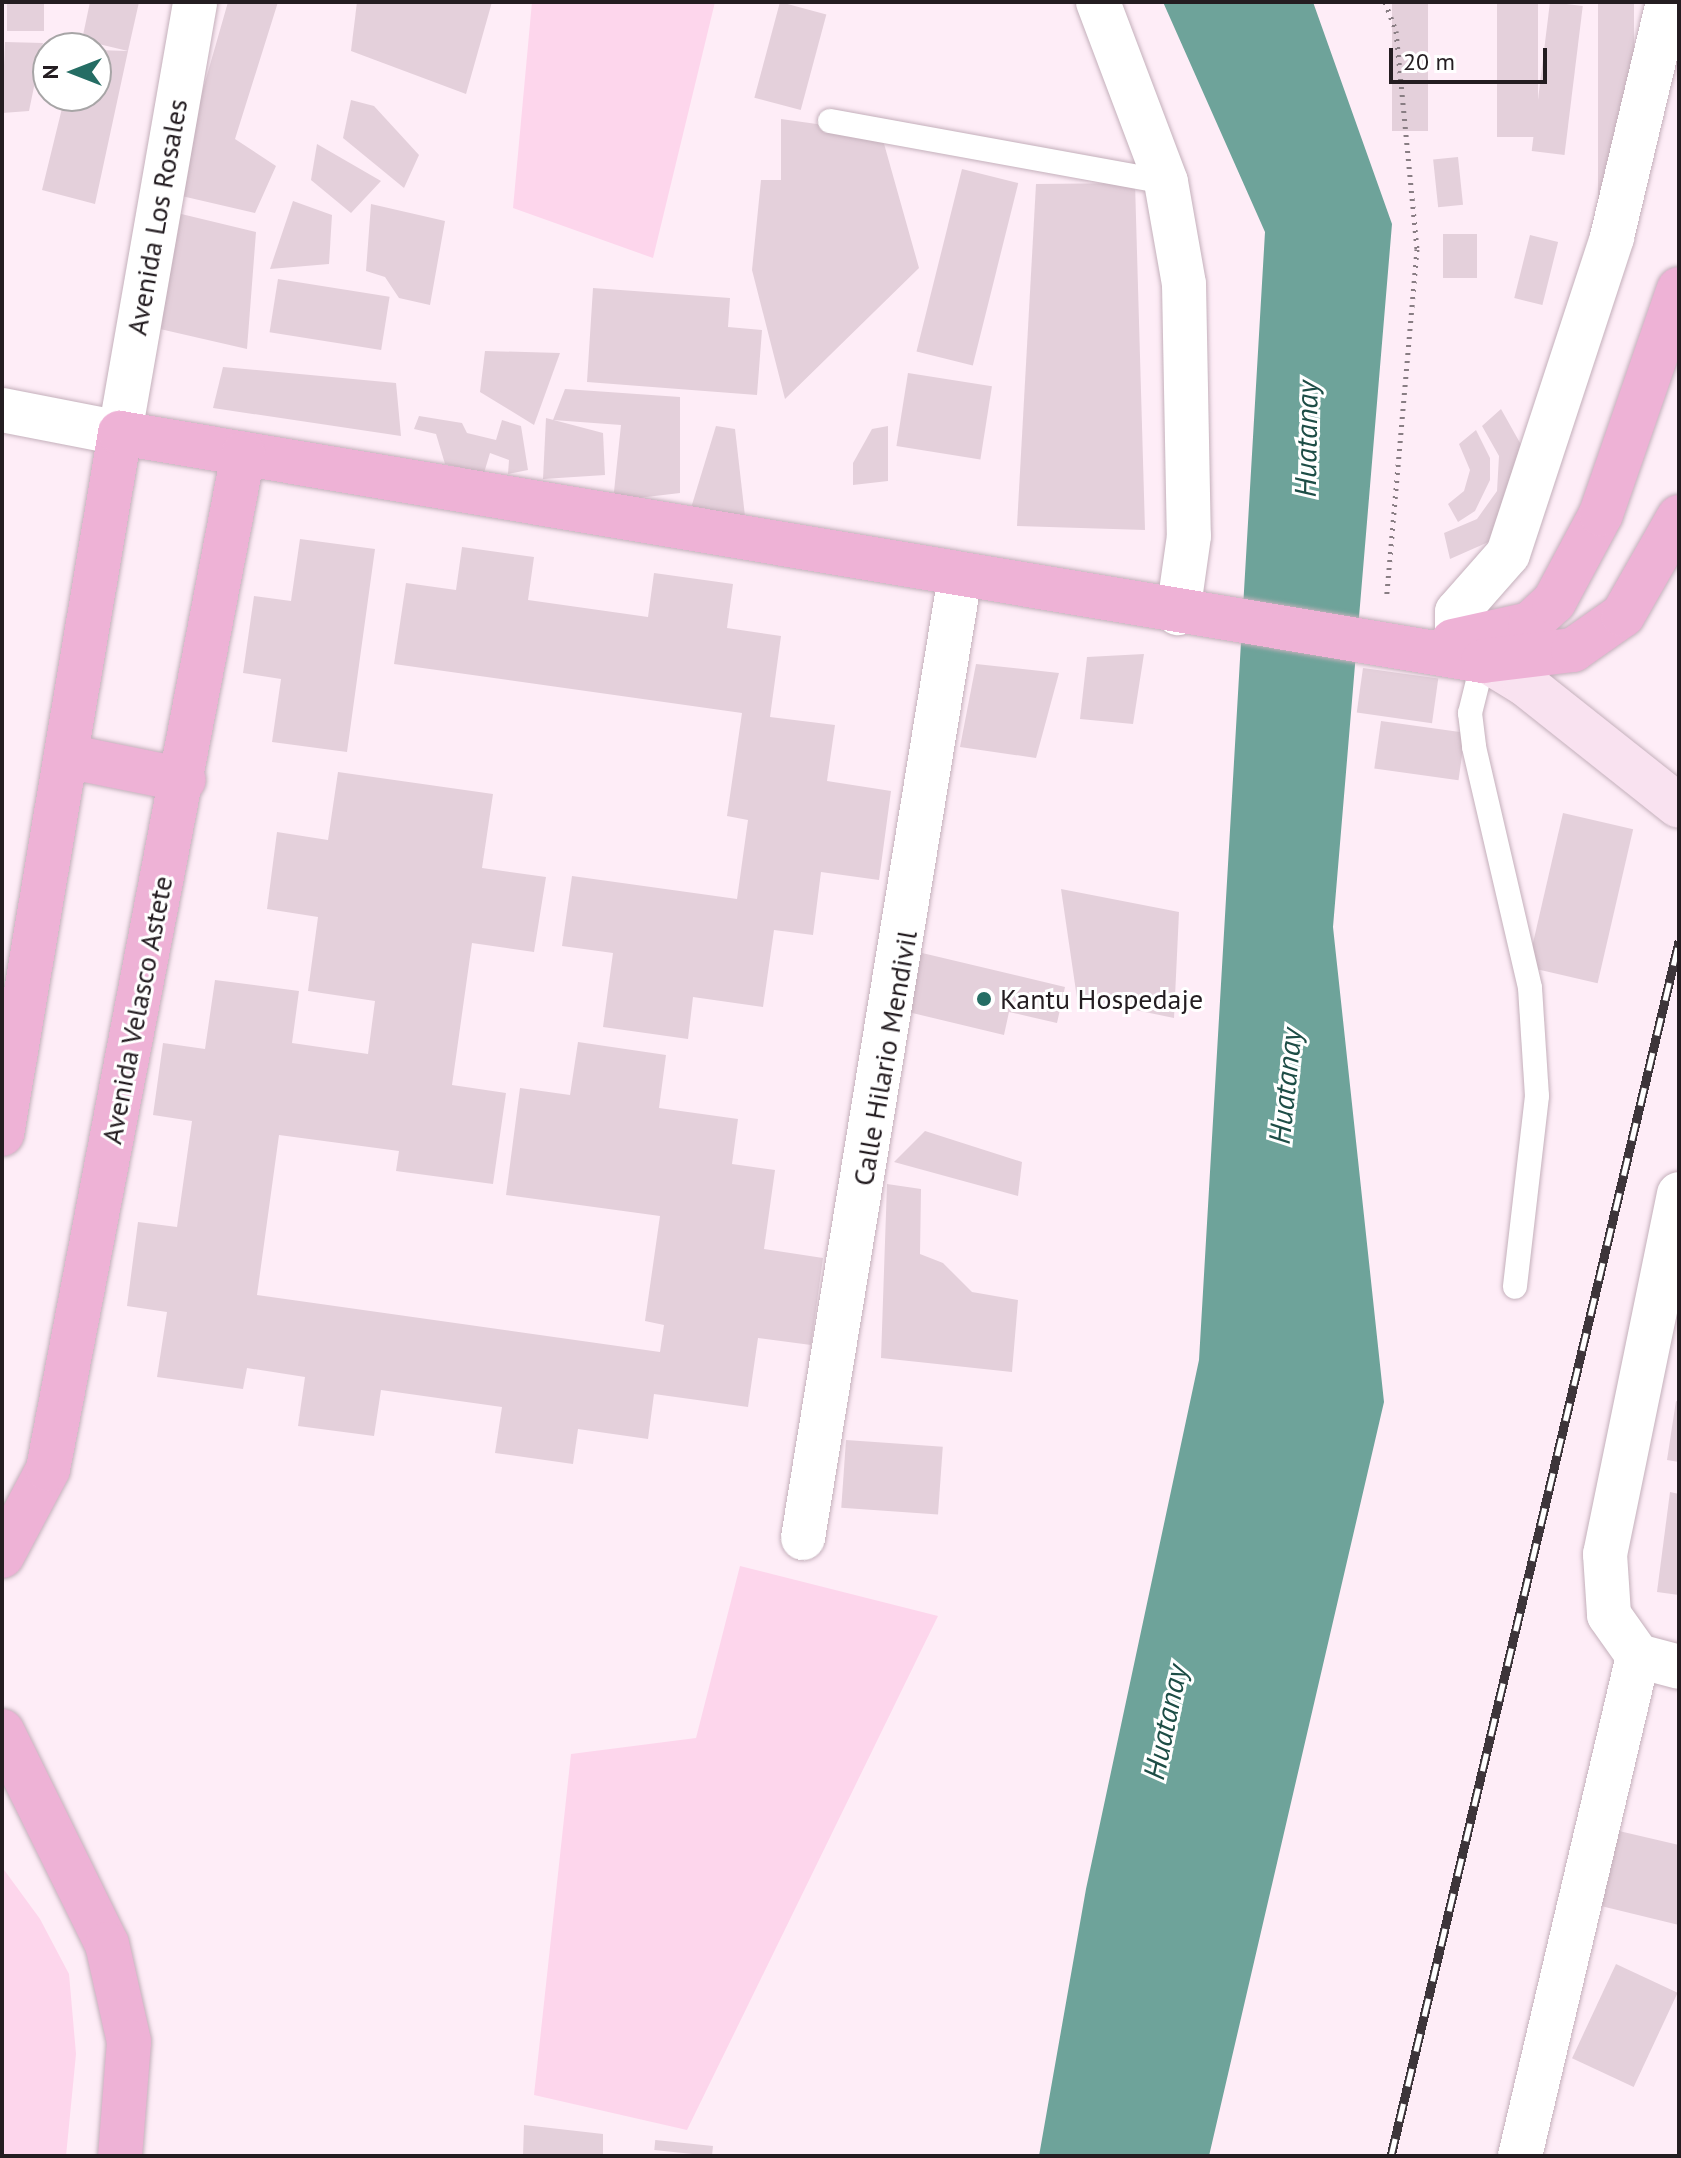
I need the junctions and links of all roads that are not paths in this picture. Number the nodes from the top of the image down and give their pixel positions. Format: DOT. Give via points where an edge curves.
graph roads {
  1 [pos="195,2"];
  2 [pos="1098,2"];
  3 [pos="1668,2"];
  4 [pos="830,121"];
  5 [pos="1166,182"];
  6 [pos="1679,289"];
  7 [pos="2,410"];
  8 [pos="120,433"];
  9 [pos="243,454"];
  10 [pos="1679,517"];
  11 [pos="960,576"];
  12 [pos="1194,616"];
  13 [pos="1470,651"];
  14 [pos="66,756"];
  15 [pos="184,780"];
  16 [pos="1679,806"];
  17 [pos="2,1134"];
  18 [pos="1679,1194"];
  19 [pos="1515,1287"];
  20 [pos="1665,1347"];
  21 [pos="803,1538"];
  22 [pos="2,1556"];
  23 [pos="1659,1661"];
  24 [pos="2,1731"];
  25 [pos="120,2156"];
  26 [pos="1520,2156"];
  1 -- 8 [label="street, Avenida Los Rosales"];
  2 -- 5 [label="street"];
  3 -- 13 [label="street" via="1612,237 1508,554 1457,612"];
  4 -- 5 [label="lane"];
  5 -- 12 [label="street" via="1184,284"];
  6 -- 13 [label="highway" via="1601,514 1554,602 1530,624"];
  7 -- 8 [label="street"];
  8 -- 9 [label="highway"];
  8 -- 14 [label="highway"];
  9 -- 11 [label="highway"];
  9 -- 15 [label="highway, Avenida Velasco Astete"];
  10 -- 13 [label="highway" via="1623,615 1573,650"];
  11 -- 12 [label="highway"];
  11 -- 21 [label="street, Calle Hilario Mendivil"];
  12 -- 13 [label="highway" via="1376,647"];
  13 -- 16 [label="main road" via="1525,684"];
  13 -- 19 [label="lane" via="1474,747 1530,988 1537,1096"];
  14 -- 15 [label="highway"];
  14 -- 17 [label="highway"];
  15 -- 22 [label="highway, Avenida Velasco Astete" via="48,1469"];
  18 -- 20 [label="street"];
  20 -- 23 [label="street" via="1605,1554 1609,1615"];
  23 -- 26 [label="street"];
  24 -- 25 [label="highway" via="107,1944 129,2042"];
}
